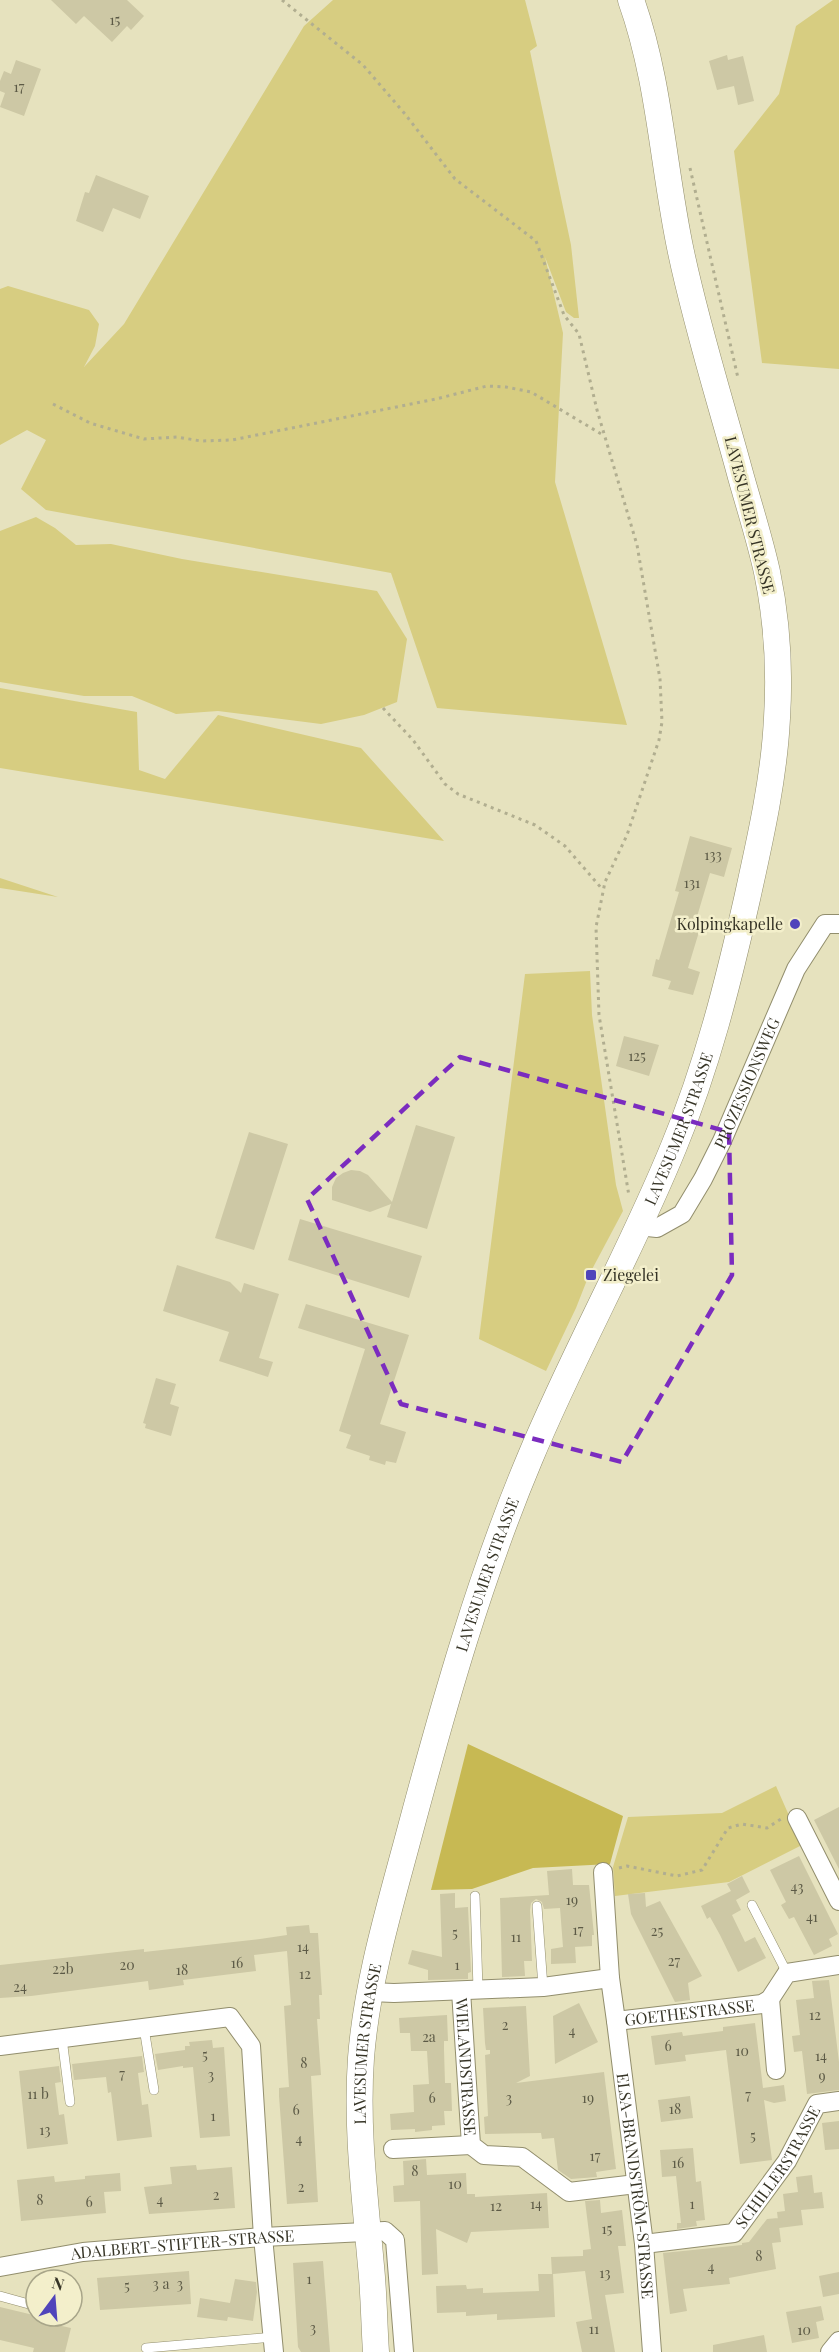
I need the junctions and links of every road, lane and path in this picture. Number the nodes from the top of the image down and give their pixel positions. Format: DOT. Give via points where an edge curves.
graph roads {
  1 [pos="282,0"];
  2 [pos="631,0"];
  3 [pos="689,164"];
  4 [pos="738,379"];
  5 [pos="53,404"];
  6 [pos="605,436"];
  7 [pos="383,708"];
  8 [pos="603,890"];
  9 [pos="839,924"];
  10 [pos="638,1227"];
  11 [pos="797,1818"];
  12 [pos="603,1872"];
  13 [pos="475,1896"];
  14 [pos="839,1901"];
  15 [pos="752,1905"];
  16 [pos="537,1906"];
  17 [pos="839,1965"];
  18 [pos="787,1973"];
  19 [pos="610,1978"];
  20 [pos="543,1987"];
  21 [pos="470,1990"];
  22 [pos="370,1992"];
  23 [pos="770,1999"];
  24 [pos="616,2020"];
  25 [pos="144,2028"];
  26 [pos="62,2038"];
  27 [pos="0,2046"];
  28 [pos="776,2070"];
  29 [pos="154,2090"];
  30 [pos="839,2101"];
  31 [pos="70,2102"];
  32 [pos="471,2145"];
  33 [pos="393,2149"];
  34 [pos="636,2184"];
  35 [pos="368,2231"];
  36 [pos="264,2237"];
  37 [pos="644,2244"];
  38 [pos="0,2267"];
  39 [pos="0,2296"];
  40 [pos="24,2303"];
  41 [pos="839,2341"];
  42 [pos="273,2344"];
  43 [pos="146,2348"];
  44 [pos="376,2352"];
  45 [pos="404,2352"];
  46 [pos="652,2352"];
  47 [pos="830,2352"];
  1 -- 6 [label="path" via="363,65 455,179 536,241 564,315 579,334"];
  2 -- 10 [label="street, LAVESUMER STRASSE" via="654,84 682,258 766,570 779,676 765,811 728,979 686,1118"];
  3 -- 4 [label="path"];
  5 -- 6 [label="path" via="90,423 144,439 232,440 487,386 506,387 531,392"];
  6 -- 8 [label="path" via="637,545 660,679 662,722 642,796"];
  7 -- 8 [label="path" via="413,740 445,784 458,794 535,825 566,846"];
  8 -- 10 [label="path" via="596,927 599,1015 626,1184"];
  9 -- 10 [label="street, PROZESSIONSWEG" via="825,924 796,969 722,1141 682,1214 657,1228"];
  10 -- 22 [label="street, LAVESUMER STRASSE" via="562,1382 482,1583 436,1732"];
  11 -- 12 [label="path" via="790,1813 767,1828 742,1824 728,1828 702,1870 677,1876 627,1866"];
  11 -- 14 [label="street"];
  12 -- 19 [label="street, GOETHESTRASSE"];
  13 -- 21 [label="lane"];
  15 -- 18 [label="lane"];
  16 -- 20 [label="lane"];
  17 -- 18 [label="street"];
  18 -- 23 [label="street, GOETHESTRASSE"];
  19 -- 20 [label="street"];
  19 -- 24 [label="street, GOETHESTRASSE"];
  20 -- 21 [label="street"];
  21 -- 22 [label="street"];
  21 -- 32 [label="street, WIELANDSTRASSE"];
  22 -- 35 [label="street, LAVESUMER STRASSE" via="360,2092"];
  23 -- 24 [label="street, GOETHESTRASSE" via="762,2004"];
  23 -- 28 [label="street, GOETHESTRASSE"];
  24 -- 34 [label="street, ELSA-BRANDSTRÖM-STRASSE"];
  25 -- 26 [label="street"];
  25 -- 29 [label="lane"];
  25 -- 36 [label="street" via="230,2017 251,2046"];
  26 -- 27 [label="street"];
  26 -- 31 [label="lane"];
  30 -- 37 [label="street, SCHILLERSTRASSE" via="817,2104 787,2161 734,2233"];
  32 -- 33 [label="street, WIELANDSTRASSE"];
  32 -- 34 [label="street, WIELANDSTRASSE" via="484,2155 522,2157 569,2192"];
  34 -- 37 [label="street, ELSA-BRANDSTRÖM-STRASSE"];
  35 -- 36 [label="street, ADALBERT-STIFTER-STRASSE"];
  35 -- 44 [label="street, LAVESUMER STRASSE"];
  35 -- 45 [label="street" via="385,2231 395,2240"];
  36 -- 38 [label="street, ADALBERT-STIFTER-STRASSE" via="83,2252"];
  36 -- 42 [label="street"];
  37 -- 46 [label="street, ELSA-BRANDSTRÖM-STRASSE"];
  39 -- 40 [label="lane"];
  41 -- 47 [label="street"];
  42 -- 43 [label="lane"];
}
